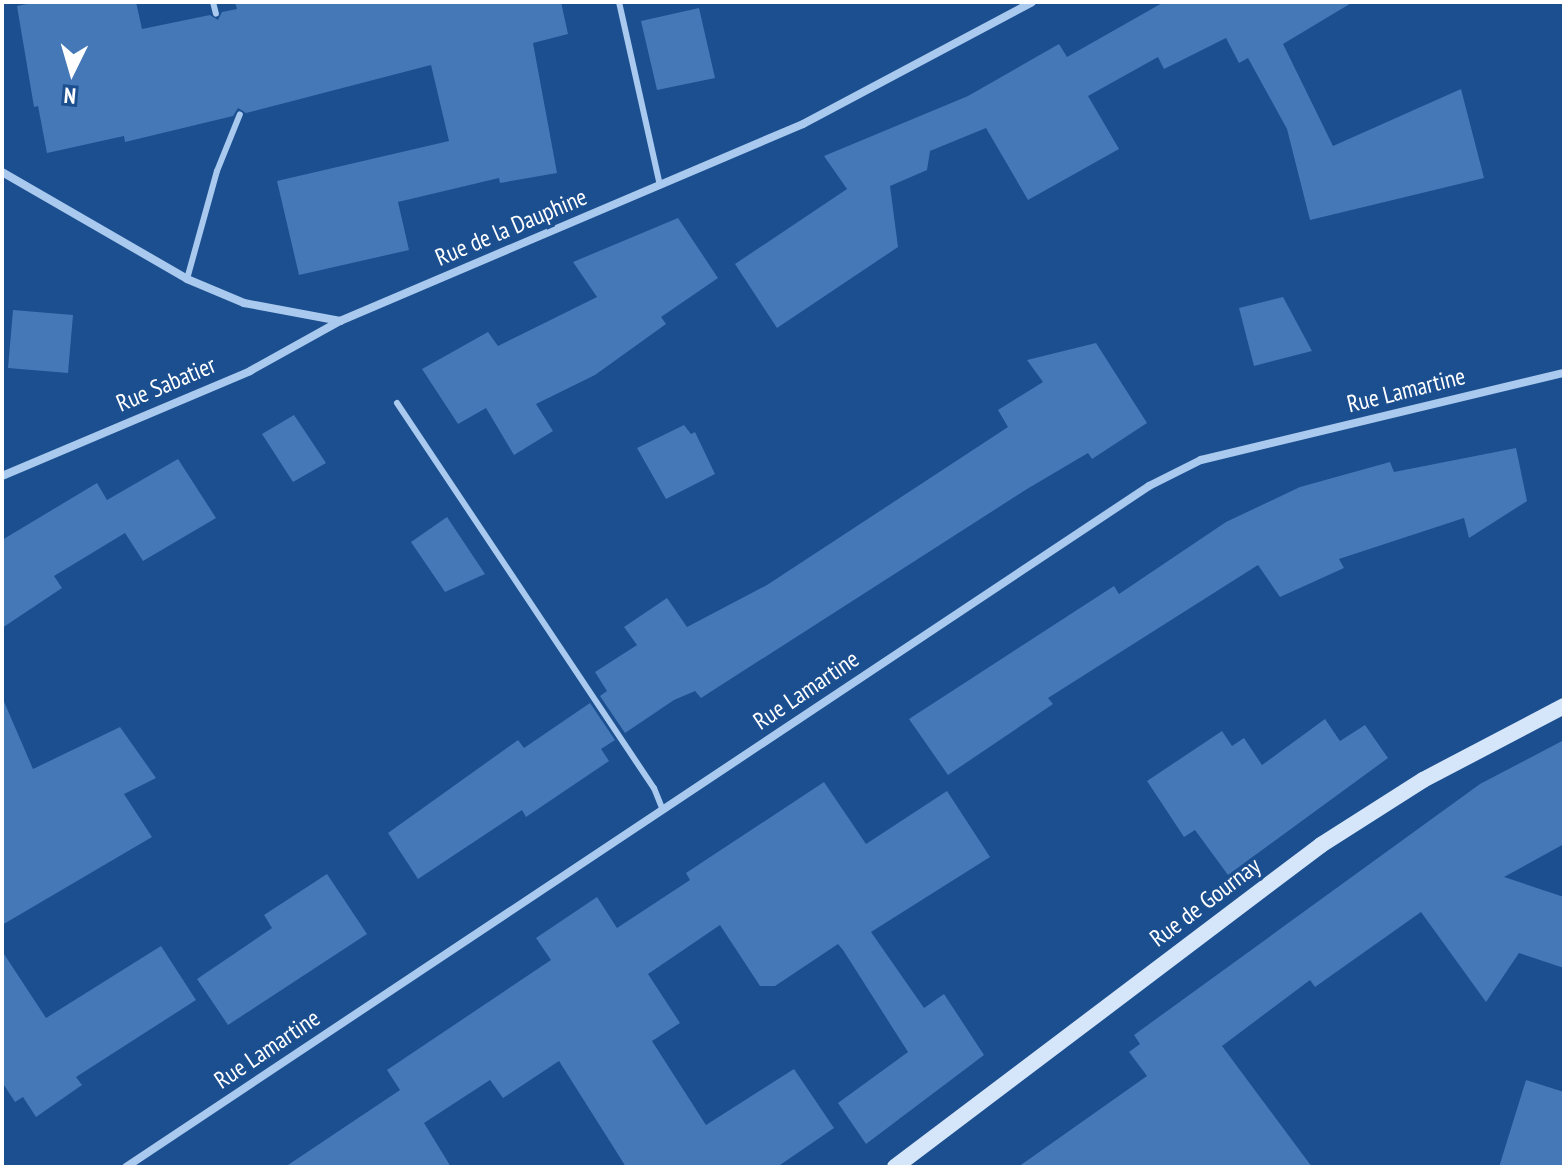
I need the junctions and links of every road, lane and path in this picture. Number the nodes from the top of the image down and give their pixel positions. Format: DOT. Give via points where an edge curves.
graph roads {
  1 [pos="213,2"];
  2 [pos="619,2"];
  3 [pos="1032,2"];
  4 [pos="216,14"];
  5 [pos="240,114"];
  6 [pos="2,172"];
  7 [pos="660,185"];
  8 [pos="187,279"];
  9 [pos="340,321"];
  10 [pos="1564,373"];
  11 [pos="397,403"];
  12 [pos="2,476"];
  13 [pos="1564,706"];
  14 [pos="663,810"];
  15 [pos="126,1167"];
  16 [pos="895,1167"];
  1 -- 4 [label="lane"];
  2 -- 7 [label="lane"];
  3 -- 7 [label="street, Rue de la Dauphine" via="803,124"];
  5 -- 8 [label="lane" via="217,171"];
  6 -- 8 [label="street"];
  7 -- 9 [label="street, Rue de la Dauphine"];
  8 -- 9 [label="street" via="244,303"];
  9 -- 12 [label="street, Rue Sabatier" via="250,371"];
  10 -- 14 [label="street, Rue Lamartine" via="1201,460 1149,486"];
  11 -- 14 [label="lane" via="654,788"];
  13 -- 16 [label="street, Rue de Gournay" via="1423,780 1321,845"];
  14 -- 15 [label="street, Rue Lamartine"];
}
